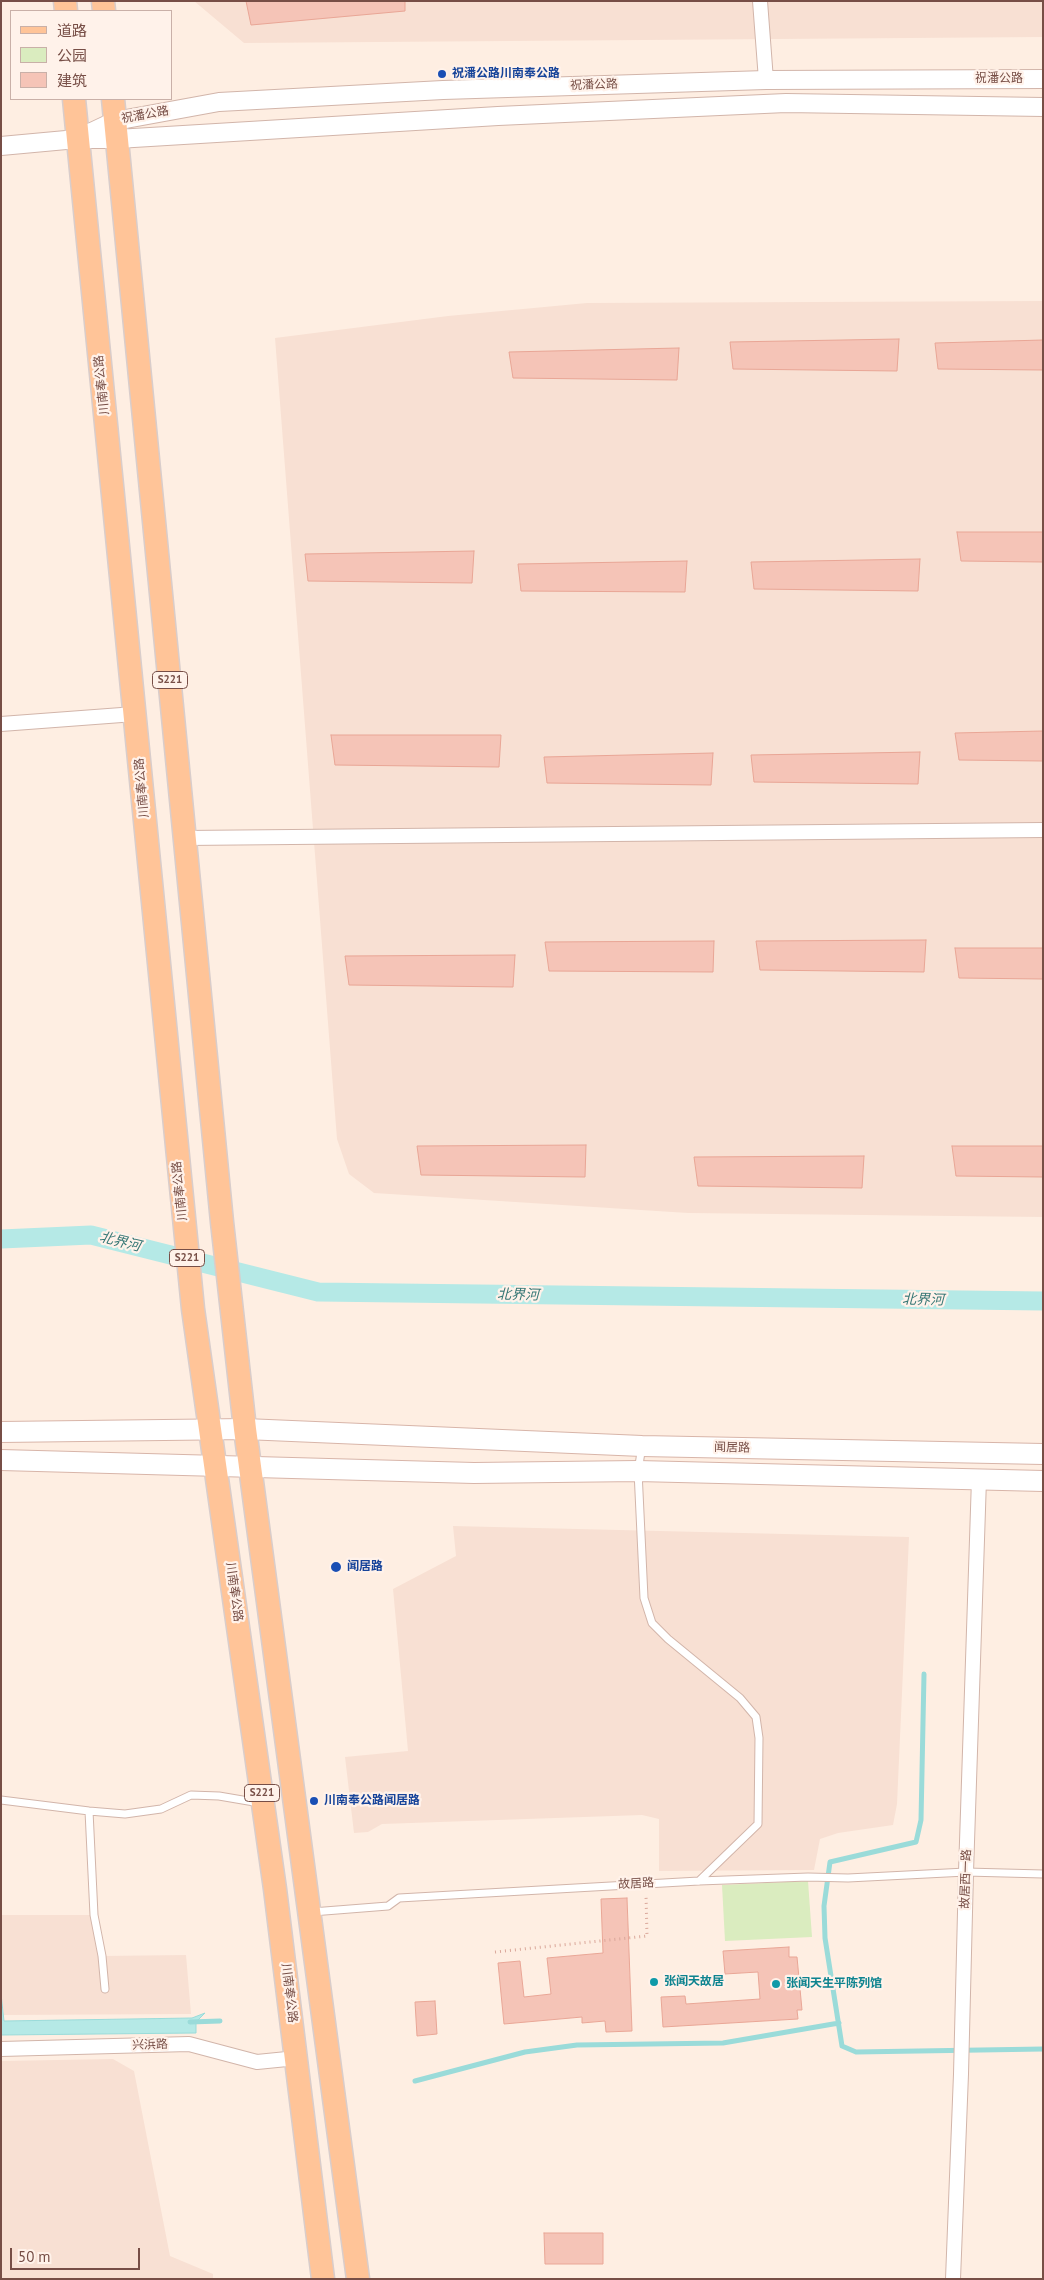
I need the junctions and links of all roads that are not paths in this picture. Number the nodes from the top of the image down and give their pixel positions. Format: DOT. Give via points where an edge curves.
graph roads {
  1 [pos="760,1"];
  2 [pos="1043,79"];
  3 [pos="766,80"];
  4 [pos="74,100"];
  5 [pos="1043,107"];
  6 [pos="115,120"];
  7 [pos="77,139"];
  8 [pos="1,146"];
  9 [pos="135,714"];
  10 [pos="1,724"];
  11 [pos="1043,830"];
  12 [pos="185,838"];
  13 [pos="245,1429"];
  14 [pos="211,1430"];
  15 [pos="1,1432"];
  16 [pos="642,1446"];
  17 [pos="1043,1454"];
  18 [pos="1,1460"];
  19 [pos="216,1465"];
  20 [pos="250,1468"];
  21 [pos="638,1471"];
  22 [pos="980,1479"];
  23 [pos="1043,1481"];
  24 [pos="1,1800"];
  25 [pos="263,1803"];
  26 [pos="88,1811"];
  27 [pos="966,1872"];
  28 [pos="1043,1874"];
  29 [pos="699,1881"];
  30 [pos="310,1912"];
  31 [pos="105,1989"];
  32 [pos="1,2049"];
  33 [pos="297,2058"];
  34 [pos="323,2279"];
  35 [pos="358,2279"];
  36 [pos="953,2279"];
  1 -- 3 [label="street"];
  2 -- 3 [label="street, 祝潘公路"];
  3 -- 6 [label="street, 祝潘公路" via="443,90 219,102"];
  4 -- 7 [label="main road, 川南奉公路 / S221"];
  5 -- 6 [label="street" via="786,103 498,116"];
  6 -- 7 [label="street"];
  6 -- 12 [label="main road, S221"];
  7 -- 8 [label="street"];
  7 -- 9 [label="main road, 川南奉公路 / S221"];
  9 -- 10 [label="street"];
  9 -- 14 [label="main road, 川南奉公路 / S221" via="181,1206"];
  11 -- 12 [label="street"];
  12 -- 13 [label="main road, S221"];
  13 -- 14 [label="main road, 闻居路"];
  13 -- 16 [label="main road, 闻居路"];
  13 -- 20 [label="main road, S221"];
  14 -- 15 [label="main road, 闻居路"];
  14 -- 19 [label="main road, 川南奉公路 / S221"];
  16 -- 17 [label="main road, 闻居路"];
  16 -- 21 [label="lane"];
  18 -- 19 [label="main road"];
  19 -- 20 [label="main road"];
  19 -- 25 [label="main road, 川南奉公路 / S221"];
  20 -- 21 [label="main road" via="474,1473"];
  20 -- 30 [label="main road, S221"];
  21 -- 22 [label="main road"];
  21 -- 29 [label="lane" via="644,1598 652,1623 740,1698 756,1717 759,1738 758,1824"];
  22 -- 23 [label="main road"];
  22 -- 27 [label="street, 故居西一路"];
  24 -- 26 [label="lane"];
  25 -- 26 [label="lane" via="191,1795 161,1809 125,1814"];
  25 -- 33 [label="main road, 川南奉公路 / S221"];
  26 -- 31 [label="lane" via="94,1915"];
  27 -- 28 [label="lane, 故居路"];
  27 -- 29 [label="lane, 故居路"];
  27 -- 36 [label="street, 故居西一路"];
  29 -- 30 [label="lane, 故居路" via="399,1898 388,1906"];
  30 -- 35 [label="main road, S221"];
  32 -- 33 [label="street, 兴浜路" via="188,2044 258,2062"];
  33 -- 34 [label="main road, 川南奉公路 / S221"];
}
